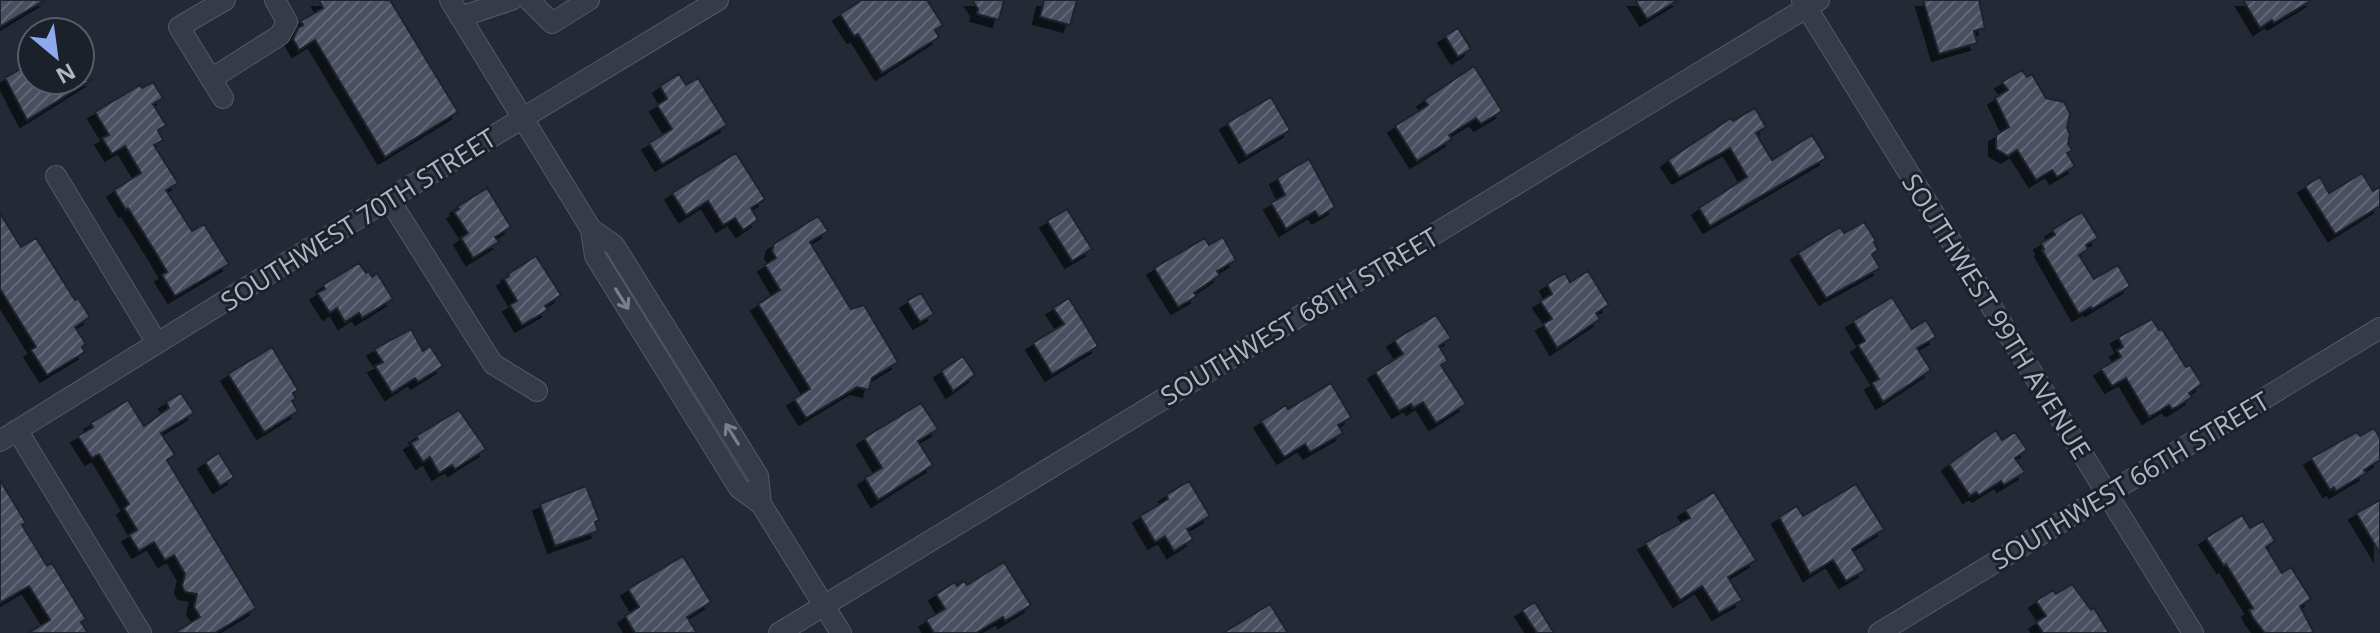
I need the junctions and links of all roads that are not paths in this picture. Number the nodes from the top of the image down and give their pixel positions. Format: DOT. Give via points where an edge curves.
graph roads {
  1 [pos="225,0"];
  2 [pos="275,0"];
  3 [pos="511,0"];
  4 [pos="529,0"];
  5 [pos="589,0"];
  6 [pos="718,0"];
  7 [pos="1809,3"];
  8 [pos="455,8"];
  9 [pos="211,79"];
  10 [pos="223,98"];
  11 [pos="522,119"];
  12 [pos="56,176"];
  13 [pos="389,199"];
  14 [pos="2380,328"];
  15 [pos="157,343"];
  16 [pos="537,391"];
  17 [pos="8,436"];
  18 [pos="2107,494"];
  19 [pos="824,606"];
  20 [pos="141,633"];
  21 [pos="779,633"];
  22 [pos="841,633"];
  23 [pos="1879,633"];
  24 [pos="2193,633"];
  1 -- 9 [label="street" via="179,27"];
  2 -- 9 [label="street" via="287,22 280,35"];
  3 -- 8 [label="street"];
  4 -- 5 [label="street" via="552,23"];
  6 -- 11 [label="street, SOUTHWEST 70TH STREET"];
  7 -- 18 [label="street, SOUTHWEST 99TH AVENUE"];
  7 -- 19 [label="street, SOUTHWEST 68TH STREET"];
  8 -- 11 [label="street"];
  9 -- 10 [label="street"];
  11 -- 13 [label="street, SOUTHWEST 70TH STREET"];
  11 -- 19 [label="street" via="591,229 595,256 739,488 761,504"];
  12 -- 15 [label="street"];
  13 -- 15 [label="street, SOUTHWEST 70TH STREET"];
  13 -- 16 [label="street" via="493,364"];
  14 -- 18 [label="street, SOUTHWEST 66TH STREET"];
  15 -- 17 [label="street, SOUTHWEST 70TH STREET"];
  17 -- 20 [label="street"];
  18 -- 23 [label="street, SOUTHWEST 66TH STREET"];
  18 -- 24 [label="street, SOUTHWEST 99TH AVENUE"];
  19 -- 21 [label="street, SOUTHWEST 68TH STREET"];
  19 -- 22 [label="street"];
}
